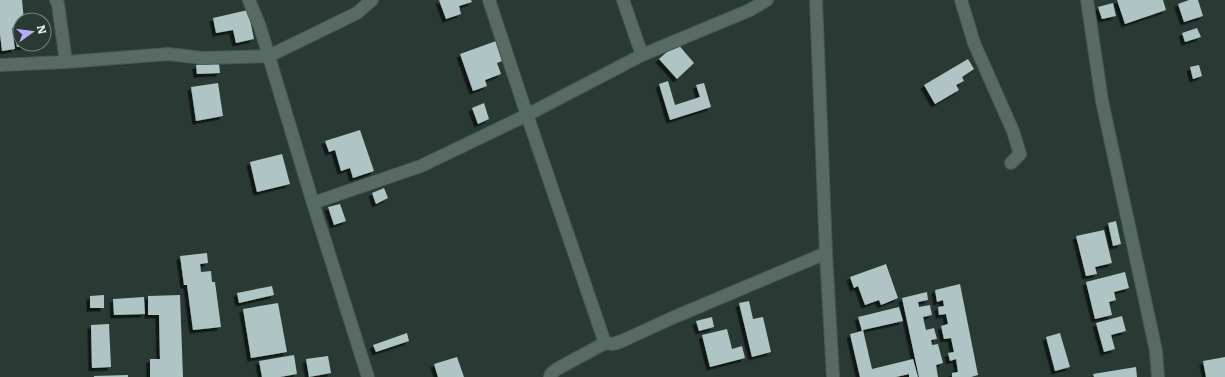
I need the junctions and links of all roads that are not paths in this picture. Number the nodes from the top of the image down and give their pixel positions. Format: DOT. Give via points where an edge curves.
graph roads {
  1 [pos="56,0"];
  2 [pos="249,0"];
  3 [pos="372,0"];
  4 [pos="489,0"];
  5 [pos="623,0"];
  6 [pos="767,0"];
  7 [pos="816,0"];
  8 [pos="961,0"];
  9 [pos="1087,0"];
  10 [pos="748,5"];
  11 [pos="642,55"];
  12 [pos="269,56"];
  13 [pos="66,62"];
  14 [pos="0,65"];
  15 [pos="527,115"];
  16 [pos="1011,163"];
  17 [pos="313,203"];
  18 [pos="826,253"];
  19 [pos="605,343"];
  20 [pos="368,377"];
  21 [pos="550,377"];
  22 [pos="833,377"];
  23 [pos="1158,377"];
  1 -- 13 [label="street"];
  2 -- 12 [label="street"];
  3 -- 12 [label="street" via="357,13"];
  4 -- 15 [label="street"];
  5 -- 11 [label="street"];
  6 -- 10 [label="street"];
  7 -- 18 [label="street"];
  8 -- 16 [label="street" via="974,43 1013,131 1020,154"];
  9 -- 23 [label="street" via="1102,101 1156,351"];
  10 -- 11 [label="street"];
  11 -- 15 [label="street"];
  12 -- 13 [label="street" via="203,58 168,54"];
  12 -- 17 [label="street"];
  13 -- 14 [label="street"];
  15 -- 17 [label="street" via="421,166"];
  15 -- 19 [label="street"];
  17 -- 20 [label="street"];
  18 -- 19 [label="street" via="622,341"];
  18 -- 22 [label="street"];
  19 -- 21 [label="street" via="557,369"];
}
